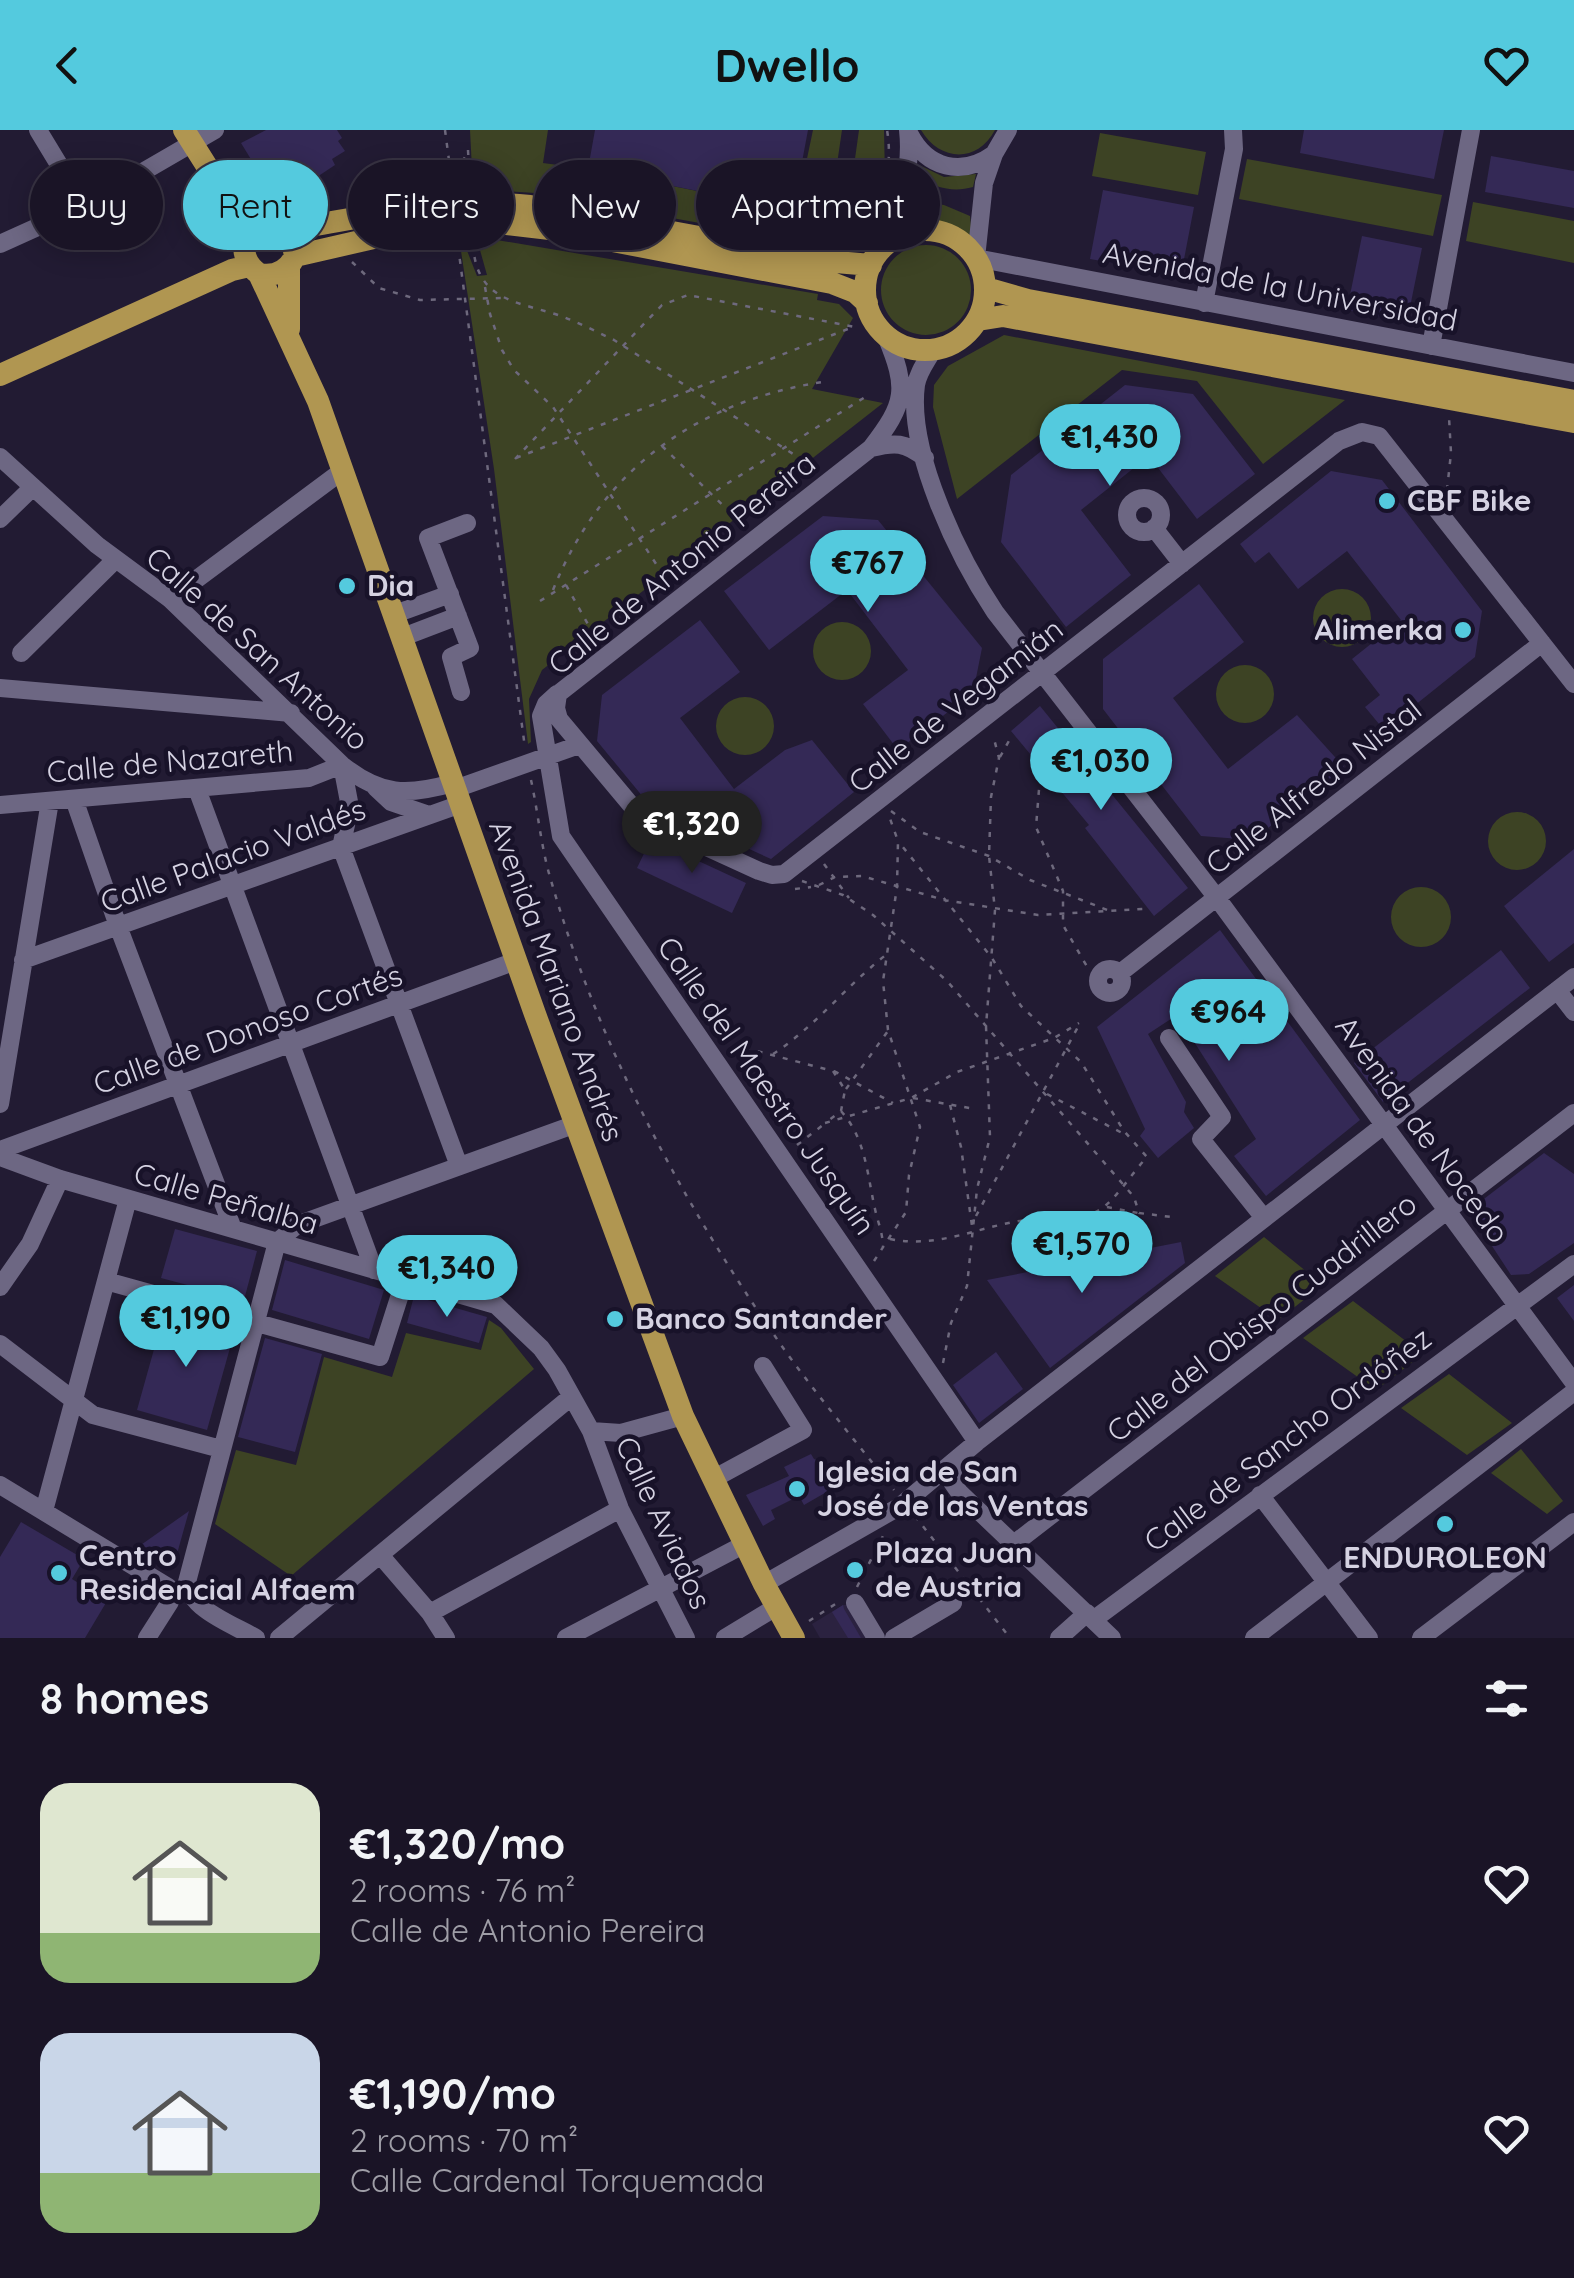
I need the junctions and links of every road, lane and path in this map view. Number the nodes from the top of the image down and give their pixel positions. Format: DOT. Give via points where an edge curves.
graph roads {
  1 [pos="38,130"];
  2 [pos="215,130"];
  3 [pos="445,130"];
  4 [pos="888,130"];
  5 [pos="1008,130"];
  6 [pos="1233,130"];
  7 [pos="1471,130"];
  8 [pos="909,132"];
  9 [pos="188,137"];
  10 [pos="468,150"];
  11 [pos="994,154"];
  12 [pos="56,160"];
  13 [pos="153,160"];
  14 [pos="204,160"];
  15 [pos="889,160"];
  16 [pos="514,208"];
  17 [pos="514,219"];
  18 [pos="30,230"];
  19 [pos="348,242"];
  20 [pos="0,244"];
  21 [pos="246,250"];
  22 [pos="250,250"];
  23 [pos="292,250"];
  24 [pos="460,250"];
  25 [pos="474,254"];
  26 [pos="249,257"];
  27 [pos="876,257"];
  28 [pos="976,258"];
  29 [pos="292,261"];
  30 [pos="352,262"];
  31 [pos="485,284"];
  32 [pos="986,288"];
  33 [pos="465,298"];
  34 [pos="487,298"];
  35 [pos="503,298"];
  36 [pos="866,303"];
  37 [pos="1204,303"];
  38 [pos="978,320"];
  39 [pos="289,332"];
  40 [pos="886,336"];
  41 [pos="623,346"];
  42 [pos="1431,346"];
  43 [pos="933,350"];
  44 [pos="0,358"];
  45 [pos="1574,373"];
  46 [pos="0,375"];
  47 [pos="822,382"];
  48 [pos="690,389"];
  49 [pos="870,394"];
  50 [pos="1574,401"];
  51 [pos="723,409"];
  52 [pos="558,414"];
  53 [pos="1449,415"];
  54 [pos="1574,422"];
  55 [pos="572,436"];
  56 [pos="661,446"];
  57 [pos="871,448"];
  58 [pos="786,450"];
  59 [pos="0,456"];
  60 [pos="925,458"];
  61 [pos="812,466"];
  62 [pos="342,471"];
  63 [pos="34,488"];
  64 [pos="1447,490"];
  65 [pos="610,494"];
  66 [pos="712,495"];
  67 [pos="0,519"];
  68 [pos="740,522"];
  69 [pos="467,523"];
  70 [pos="1154,528"];
  71 [pos="640,540"];
  72 [pos="116,559"];
  73 [pos="1182,564"];
  74 [pos="666,579"];
  75 [pos="566,585"];
  76 [pos="450,594"];
  77 [pos="552,594"];
  78 [pos="170,600"];
  79 [pos="540,601"];
  80 [pos="395,614"];
  81 [pos="458,616"];
  82 [pos="594,635"];
  83 [pos="403,637"];
  84 [pos="1542,643"];
  85 [pos="21,652"];
  86 [pos="1042,674"];
  87 [pos="1574,684"];
  88 [pos="0,688"];
  89 [pos="462,692"];
  90 [pos="558,694"];
  91 [pos="290,713"];
  92 [pos="992,728"];
  93 [pos="1010,739"];
  94 [pos="578,745"];
  95 [pos="526,753"];
  96 [pos="546,758"];
  97 [pos="999,758"];
  98 [pos="342,765"];
  99 [pos="1040,777"];
  100 [pos="531,778"];
  101 [pos="197,788"];
  102 [pos="376,788"];
  103 [pos="456,792"];
  104 [pos="74,799"];
  105 [pos="50,801"];
  106 [pos="350,802"];
  107 [pos="0,805"];
  108 [pos="430,816"];
  109 [pos="380,833"];
  110 [pos="898,841"];
  111 [pos="341,846"];
  112 [pos="989,856"];
  113 [pos="820,860"];
  114 [pos="759,871"];
  115 [pos="835,877"];
  116 [pos="796,879"];
  117 [pos="230,886"];
  118 [pos="816,887"];
  119 [pos="897,887"];
  120 [pos="797,888"];
  121 [pos="1063,891"];
  122 [pos="1217,898"];
  123 [pos="850,899"];
  124 [pos="944,900"];
  125 [pos="1143,909"];
  126 [pos="995,910"];
  127 [pos="1113,913"];
  128 [pos="1064,915"];
  129 [pos="118,926"];
  130 [pos="892,932"];
  131 [pos="888,954"];
  132 [pos="992,958"];
  133 [pos="23,960"];
  134 [pos="516,960"];
  135 [pos="1089,970"];
  136 [pos="1120,973"];
  137 [pos="1574,976"];
  138 [pos="1557,990"];
  139 [pos="398,1004"];
  140 [pos="1574,1012"];
  141 [pos="986,1026"];
  142 [pos="888,1030"];
  143 [pos="1054,1038"];
  144 [pos="1168,1038"];
  145 [pos="290,1043"];
  146 [pos="745,1048"];
  147 [pos="1065,1050"];
  148 [pos="772,1054"];
  149 [pos="1010,1055"];
  150 [pos="988,1061"];
  151 [pos="833,1071"];
  152 [pos="853,1081"];
  153 [pos="180,1084"];
  154 [pos="845,1090"];
  155 [pos="1041,1090"];
  156 [pos="912,1098"];
  157 [pos="0,1104"];
  158 [pos="895,1104"];
  159 [pos="950,1104"];
  160 [pos="976,1109"];
  161 [pos="841,1110"];
  162 [pos="1574,1112"];
  163 [pos="846,1117"];
  164 [pos="825,1123"];
  165 [pos="1385,1123"];
  166 [pos="576,1124"];
  167 [pos="1128,1135"];
  168 [pos="796,1146"];
  169 [pos="0,1154"];
  170 [pos="458,1166"];
  171 [pos="60,1179"];
  172 [pos="1123,1183"];
  173 [pos="128,1199"];
  174 [pos="350,1205"];
  175 [pos="1105,1207"];
  176 [pos="1447,1210"];
  177 [pos="1139,1213"];
  178 [pos="975,1217"];
  179 [pos="1172,1217"];
  180 [pos="1264,1218"];
  181 [pos="233,1229"];
  182 [pos="974,1233"];
  183 [pos="890,1239"];
  184 [pos="277,1242"];
  185 [pos="883,1249"];
  186 [pos="874,1262"];
  187 [pos="1574,1264"];
  188 [pos="374,1270"];
  189 [pos="406,1279"];
  190 [pos="106,1281"];
  191 [pos="0,1287"];
  192 [pos="1517,1305"];
  193 [pos="254,1322"];
  194 [pos="0,1344"];
  195 [pos="763,1366"];
  196 [pos="1574,1383"];
  197 [pos="938,1384"];
  198 [pos="1574,1392"];
  199 [pos="571,1397"];
  200 [pos="73,1403"];
  201 [pos="683,1416"];
  202 [pos="591,1431"];
  203 [pos="977,1442"];
  204 [pos="221,1449"];
  205 [pos="954,1461"];
  206 [pos="713,1480"];
  207 [pos="0,1485"];
  208 [pos="959,1492"];
  209 [pos="1260,1495"];
  210 [pos="904,1503"];
  211 [pos="620,1510"];
  212 [pos="44,1512"];
  213 [pos="1574,1522"];
  214 [pos="886,1530"];
  215 [pos="1015,1543"];
  216 [pos="745,1544"];
  217 [pos="381,1556"];
  218 [pos="1327,1582"];
  219 [pos="764,1584"];
  220 [pos="660,1590"];
  221 [pos="852,1597"];
  222 [pos="953,1603"];
  223 [pos="776,1606"];
  224 [pos="430,1613"];
  225 [pos="1090,1616"];
  226 [pos="799,1631"];
  227 [pos="147,1638"];
  228 [pos="256,1638"];
  229 [pos="279,1638"];
  230 [pos="446,1638"];
  231 [pos="566,1638"];
  232 [pos="686,1638"];
  233 [pos="725,1638"];
  234 [pos="876,1638"];
  235 [pos="894,1638"];
  236 [pos="1010,1638"];
  237 [pos="1059,1638"];
  238 [pos="1112,1638"];
  239 [pos="1254,1638"];
  240 [pos="1369,1638"];
  241 [pos="1420,1638"];
  1 -- 12 [label="street"];
  2 -- 9 [label="street"];
  3 -- 10 [label="path" via="452,184"];
  4 -- 15 [label="path"];
  5 -- 11 [label="street"];
  6 -- 37 [label="street"];
  7 -- 42 [label="street"];
  8 -- 11 [label="street" via="926,158 954,168"];
  8 -- 27 [label="street" via="906,190"];
  9 -- 13 [label="street"];
  9 -- 14 [label="main road, Avenida Mariano Andrés"];
  11 -- 28 [label="street"];
  16 -- 27 [label="main road" via="836,262"];
  17 -- 36 [label="main road" via="832,283"];
  18 -- 20 [label="street"];
  19 -- 29 [label="main road"];
  21 -- 26 [label="main road, Avenida Mariano Andrés"];
  22 -- 26 [label="main road"];
  23 -- 29 [label="main road, Avenida Mariano Andrés"];
  24 -- 33 [label="path"];
  25 -- 31 [label="path"];
  26 -- 29 [label="main road" via="274,275"];
  26 -- 39 [label="main road, Avenida Mariano Andrés"];
  26 -- 44 [label="main road"];
  26 -- 46 [label="main road"];
  27 -- 28 [label="main road" via="906,233 936,231 963,243"];
  27 -- 36 [label="main road"];
  28 -- 32 [label="main road"];
  28 -- 37 [label="street, Avenida de la Universidad"];
  29 -- 39 [label="main road, Avenida Mariano Andrés"];
  30 -- 33 [label="path" via="379,288 420,300"];
  31 -- 34 [label="path"];
  31 -- 35 [label="path"];
  32 -- 38 [label="main road"];
  32 -- 50 [label="main road, Avenida de la Universidad"];
  33 -- 34 [label="path"];
  33 -- 95 [label="path"];
  34 -- 35 [label="path"];
  34 -- 52 [label="path" via="514,370"];
  35 -- 41 [label="path"];
  36 -- 40 [label="main road"];
  37 -- 42 [label="street, Avenida de la Universidad"];
  38 -- 43 [label="main road" via="961,338"];
  38 -- 54 [label="main road" via="1003,316"];
  39 -- 62 [label="main road, Avenida Mariano Andrés"];
  40 -- 43 [label="main road"];
  40 -- 57 [label="street, Calle de Antonio Pereira" via="901,394 895,418"];
  41 -- 48 [label="path"];
  41 -- 48 [label="path" via="662,306 688,295 855,326"];
  41 -- 52 [label="path"];
  42 -- 45 [label="street, Avenida de la Universidad"];
  43 -- 60 [label="street, Avenida de Nocedo" via="916,384"];
  47 -- 51 [label="path"];
  48 -- 51 [label="path"];
  48 -- 55 [label="path"];
  49 -- 58 [label="path"];
  51 -- 56 [label="path"];
  51 -- 58 [label="path"];
  52 -- 55 [label="path"];
  52 -- 55 [label="path" via="515,459"];
  53 -- 64 [label="path"];
  55 -- 65 [label="path"];
  56 -- 65 [label="path"];
  56 -- 66 [label="path"];
  57 -- 60 [label="street" via="894,442"];
  57 -- 90 [label="street, Calle de Antonio Pereira"];
  58 -- 61 [label="path"];
  58 -- 66 [label="path"];
  59 -- 63 [label="street, Calle de San Antonio"];
  60 -- 86 [label="street, Avenida de Nocedo" via="974,580"];
  62 -- 78 [label="street"];
  62 -- 80 [label="main road, Avenida Mariano Andrés"];
  63 -- 67 [label="street"];
  63 -- 72 [label="street, Calle de San Antonio"];
  65 -- 71 [label="path"];
  65 -- 77 [label="path" via="579,536"];
  66 -- 68 [label="path"];
  66 -- 71 [label="path"];
  69 -- 76 [label="street" via="428,538"];
  70 -- 73 [label="street"];
  71 -- 74 [label="path"];
  71 -- 75 [label="path"];
  72 -- 78 [label="street, Calle de San Antonio"];
  72 -- 85 [label="street"];
  73 -- 84 [label="street, Calle de Vegamián" via="1340,441 1362,432 1379,436"];
  73 -- 86 [label="street, Calle de Vegamián"];
  75 -- 77 [label="path"];
  75 -- 82 [label="path"];
  76 -- 80 [label="street"];
  76 -- 81 [label="street"];
  77 -- 79 [label="path"];
  78 -- 91 [label="street, Calle de San Antonio"];
  80 -- 83 [label="main road, Avenida Mariano Andrés"];
  81 -- 83 [label="street"];
  81 -- 89 [label="street" via="470,648 450,657"];
  83 -- 103 [label="main road, Avenida Mariano Andrés"];
  84 -- 87 [label="street"];
  84 -- 122 [label="street, Calle Alfredo Nistal"];
  86 -- 114 [label="street, Calle de Vegamián" via="797,866 772,876"];
  86 -- 122 [label="street, Avenida de Nocedo"];
  88 -- 91 [label="street"];
  90 -- 94 [label="street, Calle de Antonio Pereira" via="559,718"];
  90 -- 96 [label="street, Calle del Maestro Jusquín" via="541,716"];
  91 -- 98 [label="street, Calle de San Antonio"];
  92 -- 97 [label="path"];
  93 -- 97 [label="path"];
  94 -- 96 [label="street"];
  94 -- 114 [label="street, Calle de Antonio Pereira" via="641,817"];
  96 -- 103 [label="street"];
  96 -- 197 [label="street, Calle del Maestro Jusquín" via="561,836"];
  97 -- 112 [label="path" via="990,796"];
  98 -- 101 [label="street, Calle de Nazareth" via="309,778"];
  98 -- 102 [label="street, Calle de San Antonio"];
  98 -- 106 [label="street"];
  99 -- 121 [label="path" via="1036,828"];
  100 -- 210 [label="path" via="550,876 605,1034 646,1124 788,1355"];
  101 -- 104 [label="street, Calle de Nazareth"];
  101 -- 117 [label="street"];
  102 -- 103 [label="street, Calle de San Antonio"];
  102 -- 106 [label="street"];
  102 -- 108 [label="street" via="391,802"];
  102 -- 109 [label="street"];
  103 -- 108 [label="street, Calle Palacio Valdés"];
  103 -- 134 [label="main road, Avenida Mariano Andrés"];
  104 -- 105 [label="street, Calle de Nazareth"];
  104 -- 129 [label="street"];
  105 -- 107 [label="street, Calle de Nazareth"];
  105 -- 133 [label="street"];
  106 -- 111 [label="street"];
  108 -- 109 [label="street, Calle Palacio Valdés"];
  109 -- 111 [label="street, Calle Palacio Valdés"];
  110 -- 112 [label="path" via="886,808 920,832"];
  110 -- 119 [label="path"];
  110 -- 124 [label="path"];
  111 -- 117 [label="street, Calle Palacio Valdés"];
  111 -- 139 [label="street"];
  112 -- 121 [label="path"];
  112 -- 126 [label="path"];
  113 -- 115 [label="path"];
  115 -- 118 [label="path"];
  115 -- 119 [label="path" via="862,876"];
  115 -- 123 [label="path"];
  116 -- 118 [label="path"];
  117 -- 129 [label="street, Calle Palacio Valdés"];
  117 -- 145 [label="street"];
  118 -- 120 [label="path"];
  118 -- 123 [label="path"];
  119 -- 124 [label="path"];
  119 -- 130 [label="path"];
  121 -- 127 [label="path"];
  121 -- 128 [label="path"];
  122 -- 136 [label="street, Calle Alfredo Nistal"];
  122 -- 165 [label="street, Avenida de Nocedo"];
  123 -- 130 [label="path"];
  124 -- 126 [label="path"];
  124 -- 132 [label="path"];
  125 -- 127 [label="path"];
  126 -- 128 [label="path"];
  126 -- 132 [label="path"];
  127 -- 128 [label="path"];
  128 -- 135 [label="path"];
  129 -- 133 [label="street, Calle Palacio Valdés"];
  129 -- 153 [label="street"];
  130 -- 131 [label="path"];
  130 -- 141 [label="path"];
  131 -- 142 [label="path"];
  131 -- 148 [label="path"];
  132 -- 141 [label="path"];
  132 -- 143 [label="path" via="1022,1006"];
  133 -- 157 [label="street"];
  134 -- 139 [label="street, Calle de Donoso Cortés"];
  134 -- 166 [label="main road, Avenida Mariano Andrés"];
  137 -- 138 [label="street"];
  138 -- 140 [label="street"];
  138 -- 165 [label="street"];
  139 -- 145 [label="street, Calle de Donoso Cortés"];
  139 -- 170 [label="street"];
  141 -- 149 [label="path"];
  141 -- 150 [label="path"];
  142 -- 152 [label="path"];
  142 -- 156 [label="path"];
  143 -- 147 [label="path"];
  143 -- 147 [label="path" via="1079,1024"];
  143 -- 149 [label="path"];
  144 -- 180 [label="street" via="1222,1117 1201,1138"];
  145 -- 153 [label="street, Calle de Donoso Cortés"];
  145 -- 174 [label="street"];
  146 -- 148 [label="path"];
  147 -- 155 [label="path"];
  147 -- 167 [label="path" via="1081,1062"];
  148 -- 151 [label="path"];
  149 -- 150 [label="path"];
  149 -- 155 [label="path"];
  150 -- 156 [label="path"];
  150 -- 178 [label="path" via="990,1137"];
  151 -- 152 [label="path"];
  151 -- 154 [label="path"];
  152 -- 154 [label="path"];
  152 -- 158 [label="path"];
  153 -- 169 [label="street, Calle de Donoso Cortés"];
  153 -- 181 [label="street"];
  154 -- 161 [label="path"];
  155 -- 167 [label="path"];
  155 -- 172 [label="path"];
  155 -- 178 [label="path"];
  156 -- 158 [label="path"];
  156 -- 159 [label="path"];
  156 -- 183 [label="path" via="920,1127 906,1212"];
  158 -- 163 [label="path"];
  159 -- 160 [label="path"];
  159 -- 182 [label="path"];
  161 -- 163 [label="path"];
  161 -- 164 [label="path"];
  162 -- 176 [label="street, Calle del Obispo Cuadrillero"];
  163 -- 164 [label="path"];
  163 -- 185 [label="path" via="870,1170"];
  164 -- 168 [label="path"];
  165 -- 176 [label="street, Avenida de Nocedo"];
  165 -- 180 [label="street"];
  166 -- 170 [label="street"];
  166 -- 201 [label="main road, Avenida Mariano Andrés"];
  167 -- 172 [label="path" via="1147,1157"];
  169 -- 171 [label="street, Calle Peñalba"];
  170 -- 174 [label="street"];
  171 -- 173 [label="street, Calle Peñalba"];
  171 -- 191 [label="street" via="30,1244"];
  172 -- 175 [label="path"];
  172 -- 177 [label="path"];
  173 -- 181 [label="street, Calle Peñalba"];
  173 -- 190 [label="street"];
  174 -- 184 [label="street" via="298,1225"];
  174 -- 188 [label="street"];
  175 -- 177 [label="path"];
  175 -- 182 [label="path" via="1084,1218 1026,1220"];
  176 -- 192 [label="street, Avenida de Nocedo"];
  176 -- 215 [label="street, Calle del Obispo Cuadrillero"];
  177 -- 179 [label="path"];
  178 -- 182 [label="path"];
  180 -- 203 [label="street"];
  181 -- 184 [label="street, Calle Peñalba"];
  182 -- 183 [label="path" via="942,1241"];
  182 -- 197 [label="path" via="968,1286 951,1323"];
  183 -- 185 [label="path"];
  184 -- 188 [label="street, Calle Peñalba"];
  184 -- 193 [label="street"];
  185 -- 186 [label="path"];
  187 -- 192 [label="street, Calle de Sancho Ordóñez"];
  188 -- 189 [label="street, Calle Peñalba"];
  189 -- 193 [label="street" via="380,1357"];
  189 -- 199 [label="street, Calle Peñalba" via="496,1305 540,1348"];
  190 -- 193 [label="street"];
  190 -- 200 [label="street"];
  192 -- 196 [label="street, Avenida de Nocedo"];
  192 -- 209 [label="street, Calle de Sancho Ordóñez"];
  193 -- 204 [label="street"];
  194 -- 200 [label="street"];
  195 -- 206 [label="street" via="804,1430"];
  197 -- 203 [label="street, Calle del Maestro Jusquín"];
  198 -- 218 [label="street"];
  199 -- 202 [label="street, Calle Aviados"];
  199 -- 217 [label="street"];
  200 -- 204 [label="street" via="93,1415"];
  200 -- 212 [label="street"];
  201 -- 202 [label="street" via="620,1432"];
  201 -- 206 [label="main road, Avenida Mariano Andrés"];
  202 -- 211 [label="street, Calle Aviados"];
  203 -- 205 [label="street"];
  204 -- 228 [label="street" via="188,1592"];
  205 -- 208 [label="street" via="952,1482"];
  205 -- 210 [label="street"];
  206 -- 216 [label="main road, Avenida Mariano Andrés"];
  207 -- 212 [label="street"];
  208 -- 210 [label="street" via="937,1489"];
  208 -- 215 [label="street"];
  209 -- 218 [label="street"];
  209 -- 225 [label="street, Calle de Sancho Ordóñez"];
  210 -- 219 [label="street"];
  210 -- 236 [label="path"];
  211 -- 220 [label="street, Calle Aviados"];
  211 -- 224 [label="street"];
  212 -- 227 [label="street" via="168,1587 170,1602"];
  213 -- 241 [label="street"];
  214 -- 221 [label="path"];
  215 -- 225 [label="street"];
  216 -- 219 [label="main road, Avenida Mariano Andrés"];
  216 -- 220 [label="street"];
  217 -- 224 [label="street"];
  217 -- 229 [label="street"];
  218 -- 239 [label="street"];
  218 -- 240 [label="street"];
  219 -- 223 [label="main road, Avenida Mariano Andrés"];
  220 -- 231 [label="street"];
  220 -- 232 [label="street, Calle Aviados"];
  221 -- 226 [label="path"];
  221 -- 234 [label="street"];
  222 -- 235 [label="street"];
  223 -- 226 [label="main road, Avenida Mariano Andrés"];
  223 -- 233 [label="street"];
  224 -- 230 [label="street"];
  225 -- 237 [label="street, Calle de Sancho Ordóñez"];
  225 -- 238 [label="street"];
}
